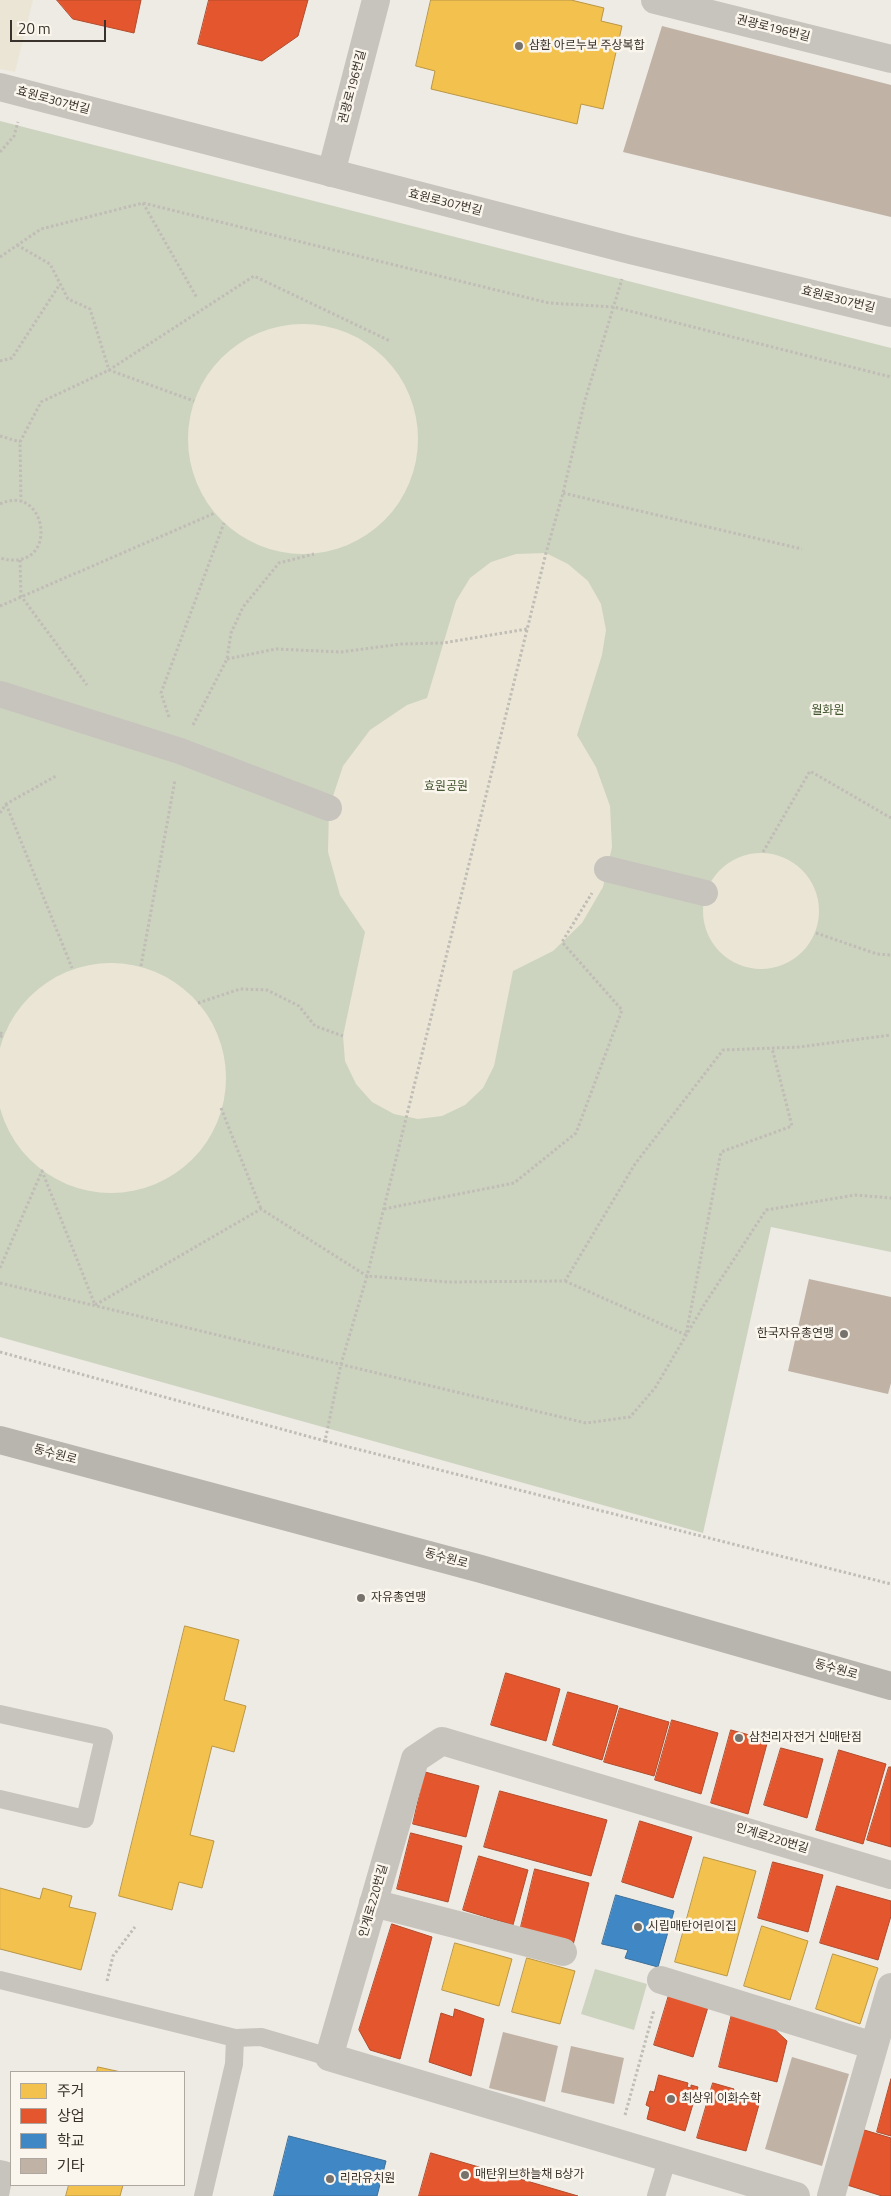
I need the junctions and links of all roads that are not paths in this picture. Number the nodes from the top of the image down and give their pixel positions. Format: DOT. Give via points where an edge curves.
graph roads {
  1 [pos="376,0"];
  2 [pos="655,0"];
  3 [pos="891,59"];
  4 [pos="0,87"];
  5 [pos="331,173"];
  6 [pos="891,313"];
  7 [pos="0,694"];
  8 [pos="329,808"];
  9 [pos="607,869"];
  10 [pos="705,893"];
  11 [pos="0,1440"];
  12 [pos="891,1686"];
  13 [pos="0,1714"];
  14 [pos="0,1799"];
  15 [pos="891,1875"];
  16 [pos="373,1903"];
  17 [pos="563,1952"];
  18 [pos="0,1980"];
  19 [pos="661,1980"];
  20 [pos="891,1987"];
  21 [pos="235,2038"];
  22 [pos="874,2046"];
  23 [pos="330,2057"];
  24 [pos="668,2157"];
  25 [pos="0,2169"];
  26 [pos="0,2195"];
  27 [pos="203,2196"];
  28 [pos="656,2196"];
  29 [pos="796,2196"];
  30 [pos="831,2196"];
  1 -- 5 [label="street, 권광로196번길"];
  2 -- 3 [label="street, 권광로196번길"];
  4 -- 5 [label="street, 효원로307번길"];
  5 -- 6 [label="street, 효원로307번길"];
  7 -- 8 [label="street" via="180,750"];
  9 -- 10 [label="street"];
  11 -- 12 [label="main road, 동수원로" via="481,1568"];
  13 -- 14 [label="lane" via="104,1737 85,1818"];
  15 -- 16 [label="street, 인계로220번길" via="442,1741 415,1758"];
  16 -- 17 [label="street"];
  16 -- 23 [label="street, 인계로220번길"];
  18 -- 21 [label="lane"];
  19 -- 22 [label="street"];
  20 -- 22 [label="street"];
  21 -- 23 [label="lane" via="261,2037"];
  21 -- 27 [label="lane" via="234,2064"];
  22 -- 30 [label="street"];
  23 -- 24 [label="street"];
  24 -- 28 [label="lane"];
  24 -- 29 [label="street"];
  25 -- 26 [label="lane" via="5,2170"];
}
